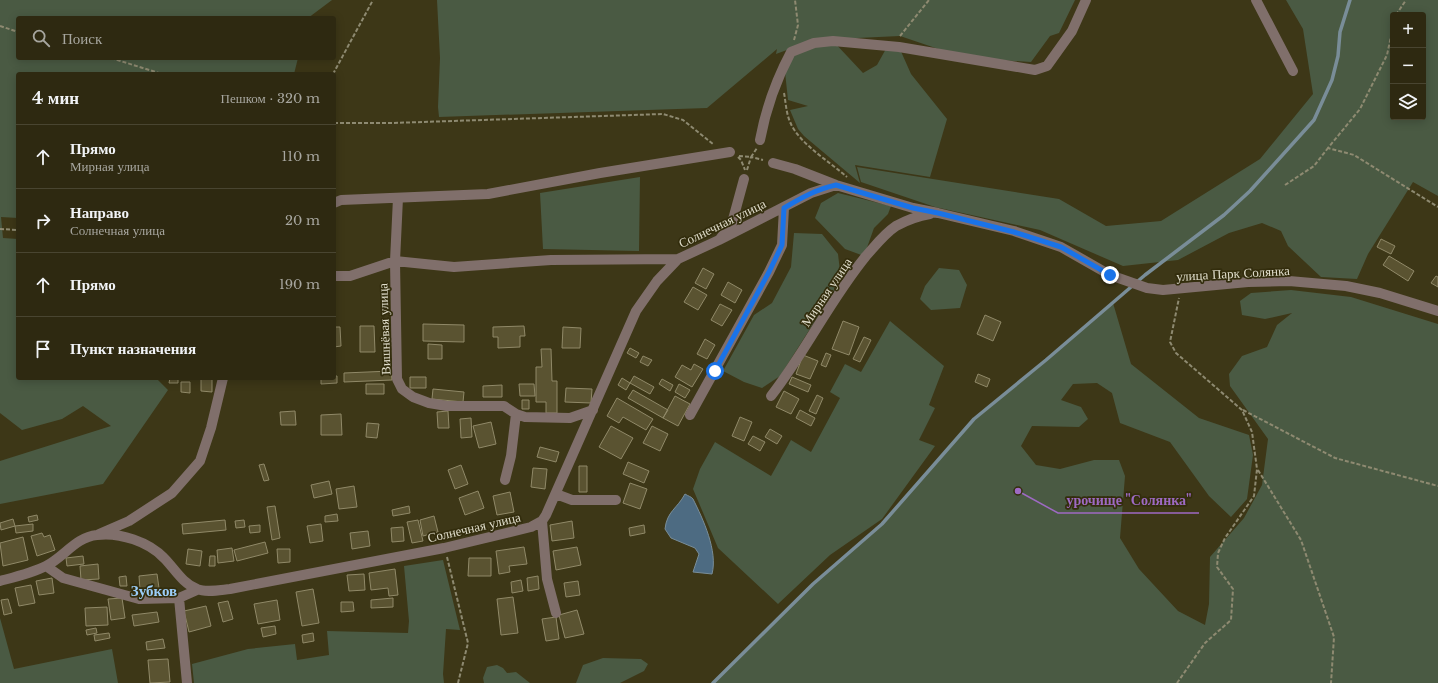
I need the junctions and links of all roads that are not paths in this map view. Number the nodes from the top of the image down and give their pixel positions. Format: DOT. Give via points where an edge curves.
graph roads {
  1 [pos="1086,0"];
  2 [pos="1256,0"];
  3 [pos="1293,71"];
  4 [pos="760,140"];
  5 [pos="730,152"];
  6 [pos="773,163"];
  7 [pos="744,179"];
  8 [pos="836,185"];
  9 [pos="398,198"];
  10 [pos="336,202"];
  11 [pos="784,208"];
  12 [pos="938,213"];
  13 [pos="719,240"];
  14 [pos="678,259"];
  15 [pos="395,260"];
  16 [pos="336,276"];
  17 [pos="1438,311"];
  18 [pos="223,380"];
  19 [pos="771,396"];
  20 [pos="593,410"];
  21 [pos="516,414"];
  22 [pos="690,415"];
  23 [pos="505,480"];
  24 [pos="556,494"];
  25 [pos="616,500"];
  26 [pos="542,521"];
  27 [pos="97,535"];
  28 [pos="46,566"];
  29 [pos="0,581"];
  30 [pos="197,590"];
  31 [pos="179,598"];
  32 [pos="556,613"];
  33 [pos="187,683"];
  1 -- 4 [label="street" via="1072,31 1048,66 1035,70 898,47 833,41 814,43 791,52 780,72 765,112"];
  2 -- 3 [label="street"];
  5 -- 9 [label="street" via="488,194"];
  6 -- 8 [label="street, улица Парк Солянка" via="795,168"];
  7 -- 13 [label="street" via="732,223"];
  8 -- 11 [label="street, Солнечная улица" via="811,193"];
  8 -- 12 [label="street, улица Парк Солянка"];
  9 -- 10 [label="street"];
  9 -- 15 [label="street, Вишнёвая улица"];
  11 -- 13 [label="street, Солнечная улица"];
  11 -- 22 [label="street" via="782,245"];
  12 -- 17 [label="street, улица Парк Солянка" via="1061,247 1110,275 1147,288 1181,289 1248,282 1289,281 1346,286 1380,293"];
  12 -- 19 [label="street, Мирная улица" via="916,216 896,226 881,238 860,264"];
  13 -- 14 [label="street, Солнечная улица"];
  14 -- 15 [label="street, Вишнёвая улица" via="551,260 454,267"];
  14 -- 20 [label="street, Солнечная улица" via="657,281 636,311"];
  15 -- 16 [label="street, Вишнёвая улица" via="350,276"];
  15 -- 21 [label="street, Вишнёвая улица" via="397,379 402,389 429,403 447,406 504,406"];
  18 -- 27 [label="street" via="200,461 172,493 129,521"];
  20 -- 21 [label="street, Вишнёвая улица" via="570,418 525,417"];
  20 -- 24 [label="street, Солнечная улица"];
  21 -- 23 [label="street"];
  24 -- 25 [label="street" via="572,500"];
  24 -- 26 [label="street, Солнечная улица"];
  26 -- 30 [label="street, Солнечная улица" via="531,527 444,548 230,589"];
  26 -- 32 [label="street" via="547,579"];
  27 -- 28 [label="street" via="76,543"];
  27 -- 30 [label="street" via="130,539 150,546 181,579"];
  28 -- 29 [label="street"];
  28 -- 31 [label="street" via="63,578 139,599"];
  30 -- 31 [label="street"];
  31 -- 33 [label="street"];
}
